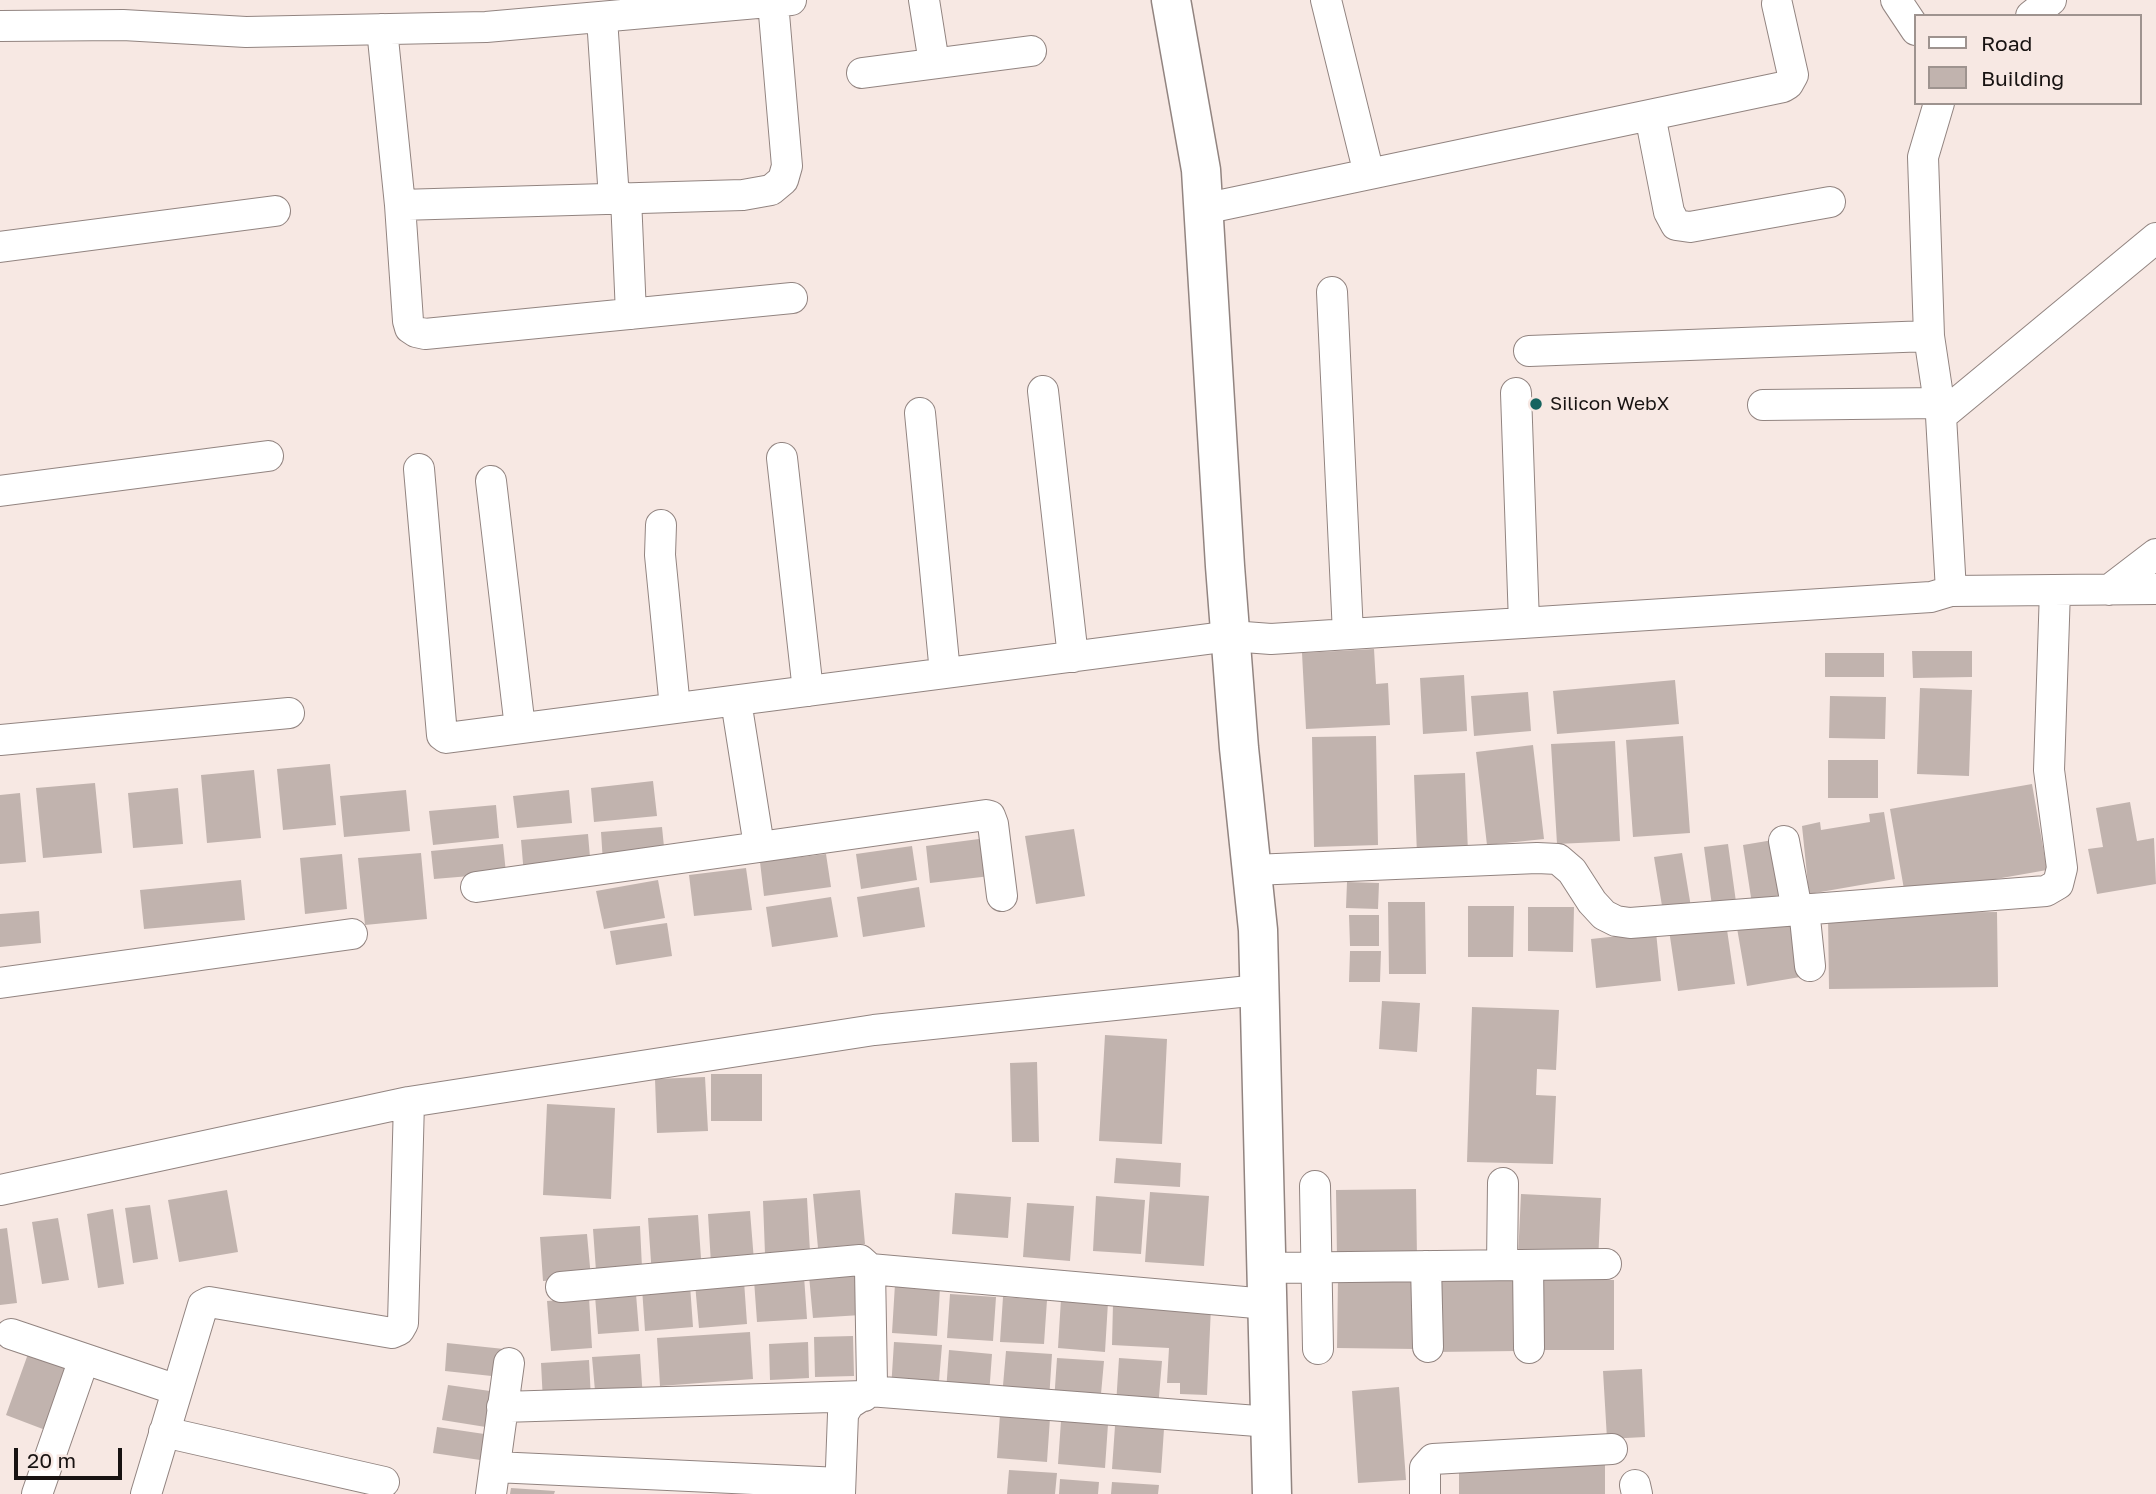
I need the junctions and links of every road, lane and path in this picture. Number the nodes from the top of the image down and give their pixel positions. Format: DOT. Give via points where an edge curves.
graph roads {
  1 [pos="924,0"];
  2 [pos="1171,0"];
  3 [pos="1326,0"];
  4 [pos="1896,0"];
  5 [pos="2050,0"];
  6 [pos="782,1"];
  7 [pos="1777,4"];
  8 [pos="2033,14"];
  9 [pos="601,18"];
  10 [pos="0,26"];
  11 [pos="1914,27"];
  12 [pos="382,29"];
  13 [pos="1031,51"];
  14 [pos="933,63"];
  15 [pos="862,73"];
  16 [pos="1938,105"];
  17 [pos="1650,115"];
  18 [pos="1369,174"];
  19 [pos="620,198"];
  20 [pos="1830,202"];
  21 [pos="400,205"];
  22 [pos="1203,209"];
  23 [pos="275,211"];
  24 [pos="2156,238"];
  25 [pos="0,247"];
  26 [pos="1332,292"];
  27 [pos="792,298"];
  28 [pos="631,314"];
  29 [pos="1929,336"];
  30 [pos="1529,351"];
  31 [pos="1043,391"];
  32 [pos="1517,393"];
  33 [pos="1763,405"];
  34 [pos="1940,410"];
  35 [pos="920,413"];
  36 [pos="268,456"];
  37 [pos="782,458"];
  38 [pos="419,469"];
  39 [pos="491,481"];
  40 [pos="0,491"];
  41 [pos="661,525"];
  42 [pos="2156,554"];
  43 [pos="2156,589"];
  44 [pos="2055,590"];
  45 [pos="2109,590"];
  46 [pos="1951,591"];
  47 [pos="1524,623"];
  48 [pos="1348,634"];
  49 [pos="1231,636"];
  50 [pos="1073,657"];
  51 [pos="945,673"];
  52 [pos="808,691"];
  53 [pos="736,701"];
  54 [pos="675,708"];
  55 [pos="289,713"];
  56 [pos="520,728"];
  57 [pos="0,740"];
  58 [pos="1784,841"];
  59 [pos="759,846"];
  60 [pos="1253,870"];
  61 [pos="475,887"];
  62 [pos="1002,896"];
  63 [pos="1801,910"];
  64 [pos="352,934"];
  65 [pos="1810,966"];
  66 [pos="0,982"];
  67 [pos="1259,990"];
  68 [pos="410,1102"];
  69 [pos="1503,1184"];
  70 [pos="1315,1186"];
  71 [pos="0,1190"];
  72 [pos="1606,1264"];
  73 [pos="1515,1265"];
  74 [pos="1426,1266"];
  75 [pos="1316,1267"];
  76 [pos="870,1269"];
  77 [pos="1266,1286"];
  78 [pos="561,1287"];
  79 [pos="11,1334"];
  80 [pos="1428,1348"];
  81 [pos="1529,1348"];
  82 [pos="1318,1349"];
  83 [pos="84,1359"];
  84 [pos="509,1363"];
  85 [pos="177,1390"];
  86 [pos="866,1394"];
  87 [pos="502,1407"];
  88 [pos="1270,1422"];
  89 [pos="164,1432"];
  90 [pos="1612,1449"];
  91 [pos="493,1481"];
  92 [pos="330,1482"];
  93 [pos="384,1482"];
  94 [pos="840,1488"];
  95 [pos="37,1494"];
  96 [pos="146,1494"];
  97 [pos="1272,1494"];
  98 [pos="1425,1494"];
  1 -- 14 [label="street"];
  2 -- 22 [label="street" via="1201,170"];
  3 -- 18 [label="street"];
  4 -- 11 [label="street"];
  5 -- 8 [label="street"];
  6 -- 9 [label="street"];
  6 -- 19 [label="street" via="787,166 783,180 771,190 743,195"];
  7 -- 17 [label="street" via="1792,65 1788,84"];
  9 -- 12 [label="street"];
  9 -- 19 [label="street"];
  10 -- 12 [label="street" via="123,25 246,32"];
  12 -- 21 [label="street"];
  13 -- 14 [label="street"];
  14 -- 15 [label="street"];
  16 -- 29 [label="street" via="1923,157"];
  17 -- 18 [label="street"];
  17 -- 20 [label="street" via="1669,212 1676,225 1690,227"];
  18 -- 22 [label="street"];
  19 -- 21 [label="street"];
  19 -- 28 [label="street"];
  21 -- 28 [label="street" via="408,321 416,332"];
  22 -- 49 [label="street"];
  23 -- 25 [label="street"];
  24 -- 34 [label="street"];
  26 -- 48 [label="street"];
  27 -- 28 [label="street"];
  29 -- 30 [label="street"];
  29 -- 34 [label="street"];
  31 -- 50 [label="street"];
  32 -- 47 [label="street"];
  33 -- 34 [label="street"];
  34 -- 46 [label="street"];
  35 -- 51 [label="street"];
  36 -- 40 [label="street"];
  37 -- 52 [label="street"];
  38 -- 56 [label="street" via="442,735"];
  39 -- 56 [label="street"];
  41 -- 54 [label="street"];
  42 -- 45 [label="street"];
  43 -- 45 [label="street"];
  44 -- 45 [label="street"];
  44 -- 46 [label="street"];
  44 -- 63 [label="street" via="2049,770 2062,868 2058,884 2046,891"];
  46 -- 47 [label="street" via="1931,597"];
  47 -- 48 [label="street"];
  48 -- 49 [label="street" via="1271,639"];
  49 -- 50 [label="street"];
  49 -- 60 [label="street"];
  50 -- 51 [label="street"];
  51 -- 52 [label="street"];
  52 -- 53 [label="street"];
  53 -- 54 [label="street"];
  53 -- 59 [label="street"];
  54 -- 56 [label="street"];
  55 -- 57 [label="street"];
  58 -- 63 [label="street"];
  59 -- 61 [label="street"];
  59 -- 62 [label="street" via="986,815 993,824"];
  60 -- 63 [label="street" via="1558,859 1572,871 1592,902 1616,921"];
  60 -- 67 [label="street"];
  63 -- 65 [label="street"];
  64 -- 66 [label="street"];
  67 -- 68 [label="street" via="874,1030"];
  67 -- 77 [label="street"];
  68 -- 71 [label="street"];
  68 -- 85 [label="street" via="403,1323 399,1330 391,1333 209,1301 199,1316"];
  69 -- 73 [label="street"];
  70 -- 75 [label="street"];
  72 -- 73 [label="street"];
  73 -- 74 [label="street"];
  73 -- 81 [label="street"];
  74 -- 75 [label="street"];
  74 -- 80 [label="street"];
  75 -- 77 [label="street"];
  75 -- 82 [label="street"];
  76 -- 77 [label="street"];
  76 -- 78 [label="street" via="855,1260"];
  76 -- 86 [label="street" via="872,1384"];
  77 -- 88 [label="street"];
  79 -- 83 [label="street"];
  83 -- 85 [label="street"];
  83 -- 95 [label="street"];
  84 -- 87 [label="street"];
  85 -- 89 [label="street"];
  86 -- 87 [label="street"];
  86 -- 88 [label="street"];
  86 -- 94 [label="street" via="849,1404 843,1414"];
  87 -- 91 [label="street"];
  88 -- 97 [label="street"];
  89 -- 92 [label="street"];
  89 -- 96 [label="street"];
  90 -- 98 [label="street" via="1433,1459 1425,1468"];
  91 -- 94 [label="street"];
  92 -- 93 [label="street"];
}
